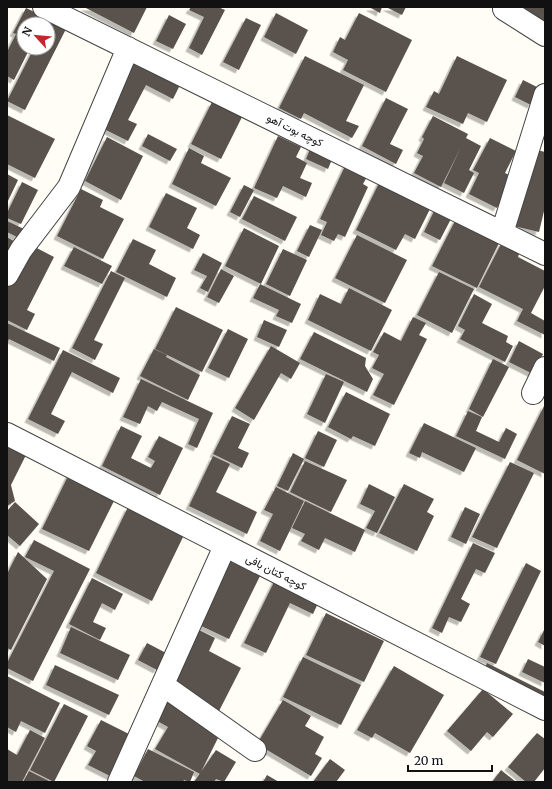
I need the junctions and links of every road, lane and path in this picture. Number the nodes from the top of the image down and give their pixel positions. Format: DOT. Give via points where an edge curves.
graph roads {
  1 [pos="44,7"];
  2 [pos="505,7"];
  3 [pos="78,14"];
  4 [pos="545,35"];
  5 [pos="128,48"];
  6 [pos="545,95"];
  7 [pos="502,233"];
  8 [pos="545,254"];
  9 [pos="7,275"];
  10 [pos="545,368"];
  11 [pos="533,393"];
  12 [pos="7,434"];
  13 [pos="225,546"];
  14 [pos="163,686"];
  15 [pos="545,708"];
  16 [pos="254,750"];
  17 [pos="119,782"];
  1 -- 3 [label="street, کوچه بوت آهو"];
  2 -- 4 [label="street" via="504,9"];
  3 -- 5 [label="street, کوچه بوت آهو"];
  5 -- 7 [label="street, کوچه بوت آهو"];
  5 -- 9 [label="street" via="69,187 21,250"];
  6 -- 7 [label="street"];
  7 -- 8 [label="street, کوچه بوت آهو"];
  10 -- 11 [label="street"];
  12 -- 13 [label="street, کوچه کتان بافی"];
  13 -- 14 [label="street"];
  13 -- 15 [label="street, کوچه کتان بافی"];
  14 -- 16 [label="street"];
  14 -- 17 [label="street"];
}
